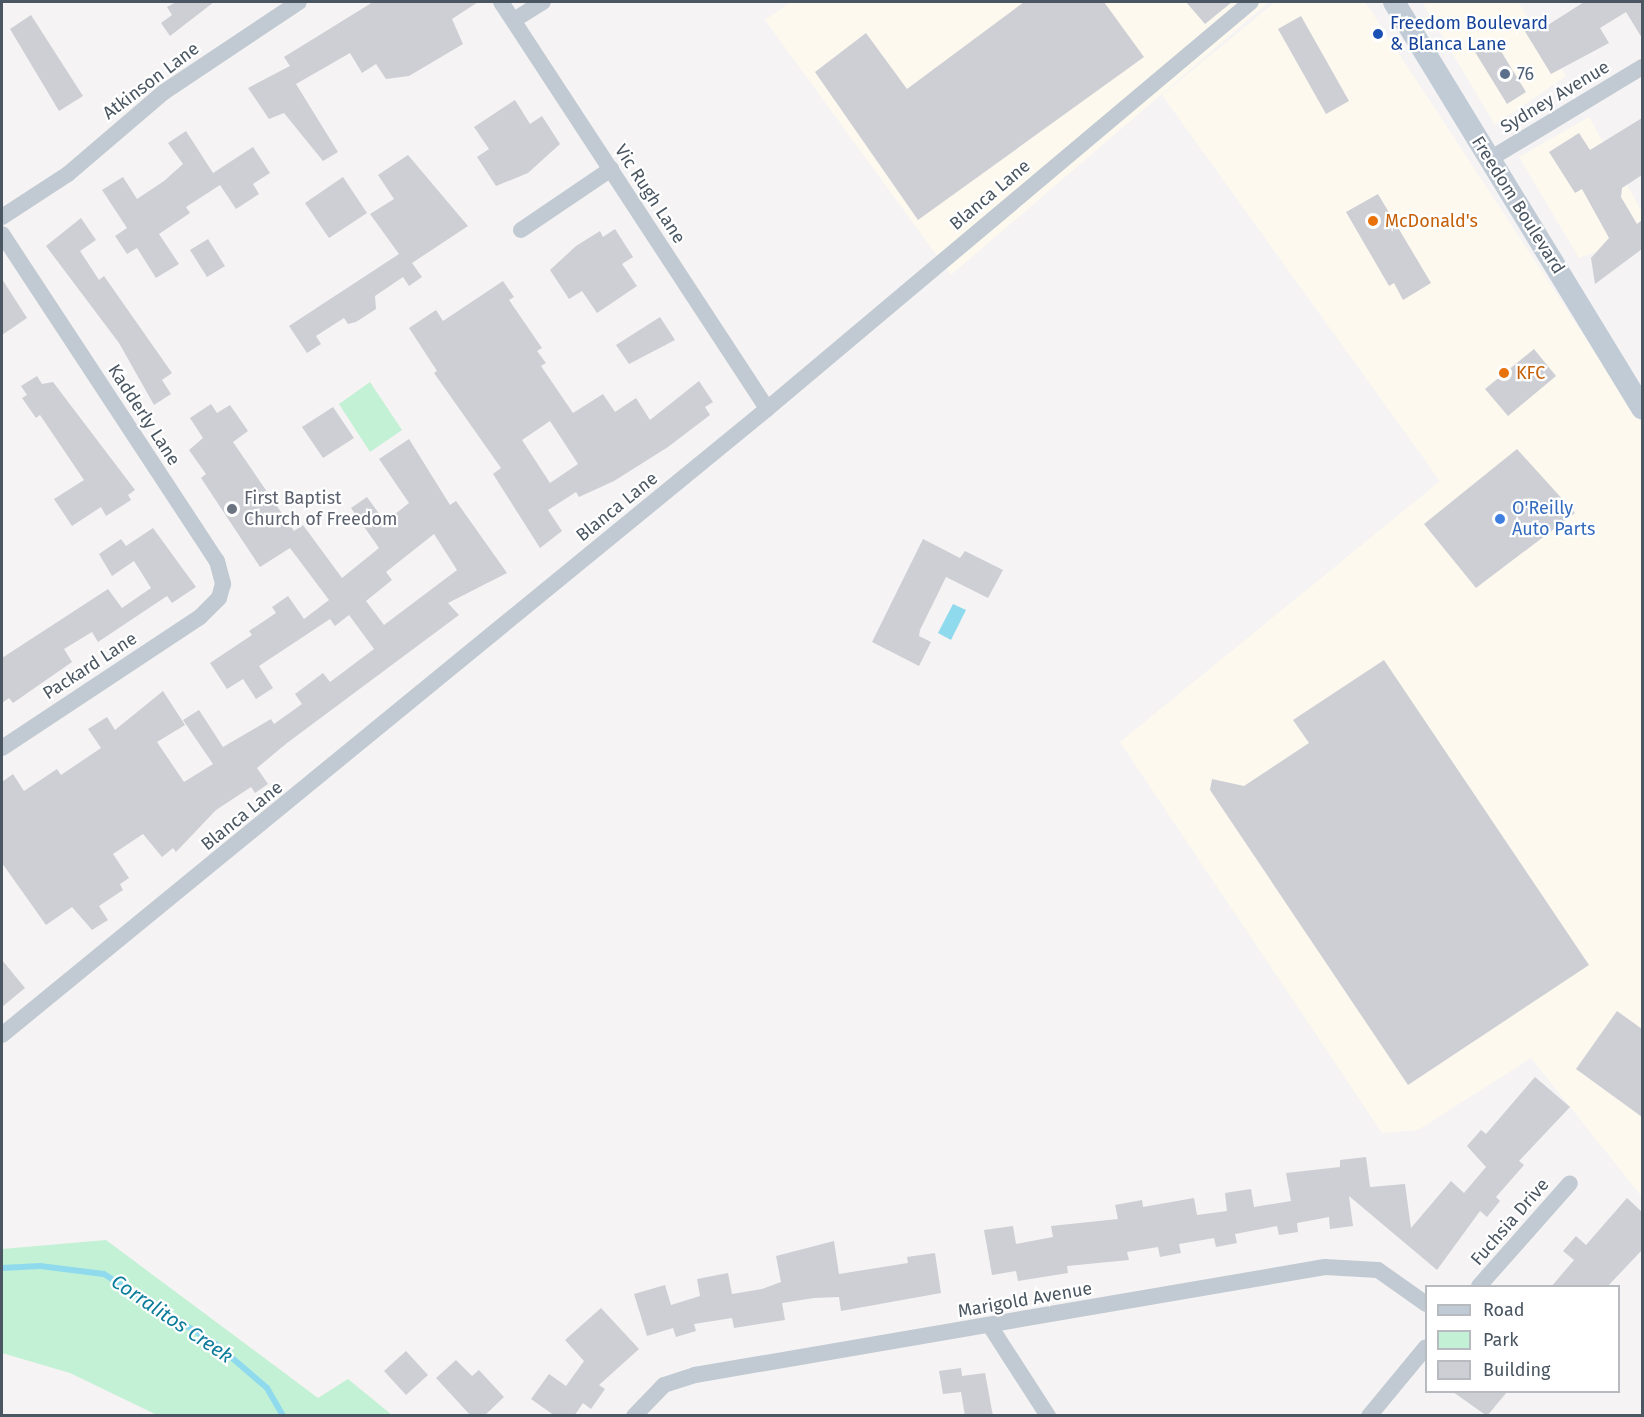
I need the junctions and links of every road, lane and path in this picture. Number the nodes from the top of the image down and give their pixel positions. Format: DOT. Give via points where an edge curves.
graph roads {
  1 [pos="298,2"];
  2 [pos="501,2"];
  3 [pos="543,2"];
  4 [pos="1251,2"];
  5 [pos="1394,2"];
  6 [pos="514,21"];
  7 [pos="1642,67"];
  8 [pos="1488,160"];
  9 [pos="611,169"];
  10 [pos="2,217"];
  11 [pos="520,230"];
  12 [pos="2,234"];
  13 [pos="1642,408"];
  14 [pos="767,409"];
  15 [pos="200,618"];
  16 [pos="2,748"];
  17 [pos="2,1035"];
  18 [pos="1570,1184"];
  19 [pos="1481,1285"];
  20 [pos="1425,1303"];
  21 [pos="990,1326"];
  22 [pos="1425,1348"];
  23 [pos="634,1416"];
  24 [pos="1048,1416"];
  25 [pos="1369,1416"];
  1 -- 10 [label="street, Atkinson Lane" via="164,92 68,174"];
  2 -- 6 [label="street, Vic Rugh Lane"];
  3 -- 6 [label="street"];
  4 -- 14 [label="street, Blanca Lane"];
  5 -- 8 [label="main road, Freedom Boulevard"];
  6 -- 9 [label="street, Vic Rugh Lane"];
  7 -- 8 [label="street, Sydney Avenue"];
  8 -- 13 [label="main road, Freedom Boulevard"];
  9 -- 11 [label="street"];
  9 -- 14 [label="street, Vic Rugh Lane"];
  12 -- 15 [label="street, Kadderly Lane" via="217,561 222,591"];
  14 -- 17 [label="street, Blanca Lane"];
  15 -- 16 [label="street, Packard Lane"];
  18 -- 19 [label="street, Fuchsia Drive"];
  20 -- 21 [label="street, Marigold Avenue" via="1393,1278 1349,1265"];
  21 -- 23 [label="street, Marigold Avenue" via="678,1378 650,1395"];
  21 -- 24 [label="street"];
  22 -- 25 [label="street"];
}
